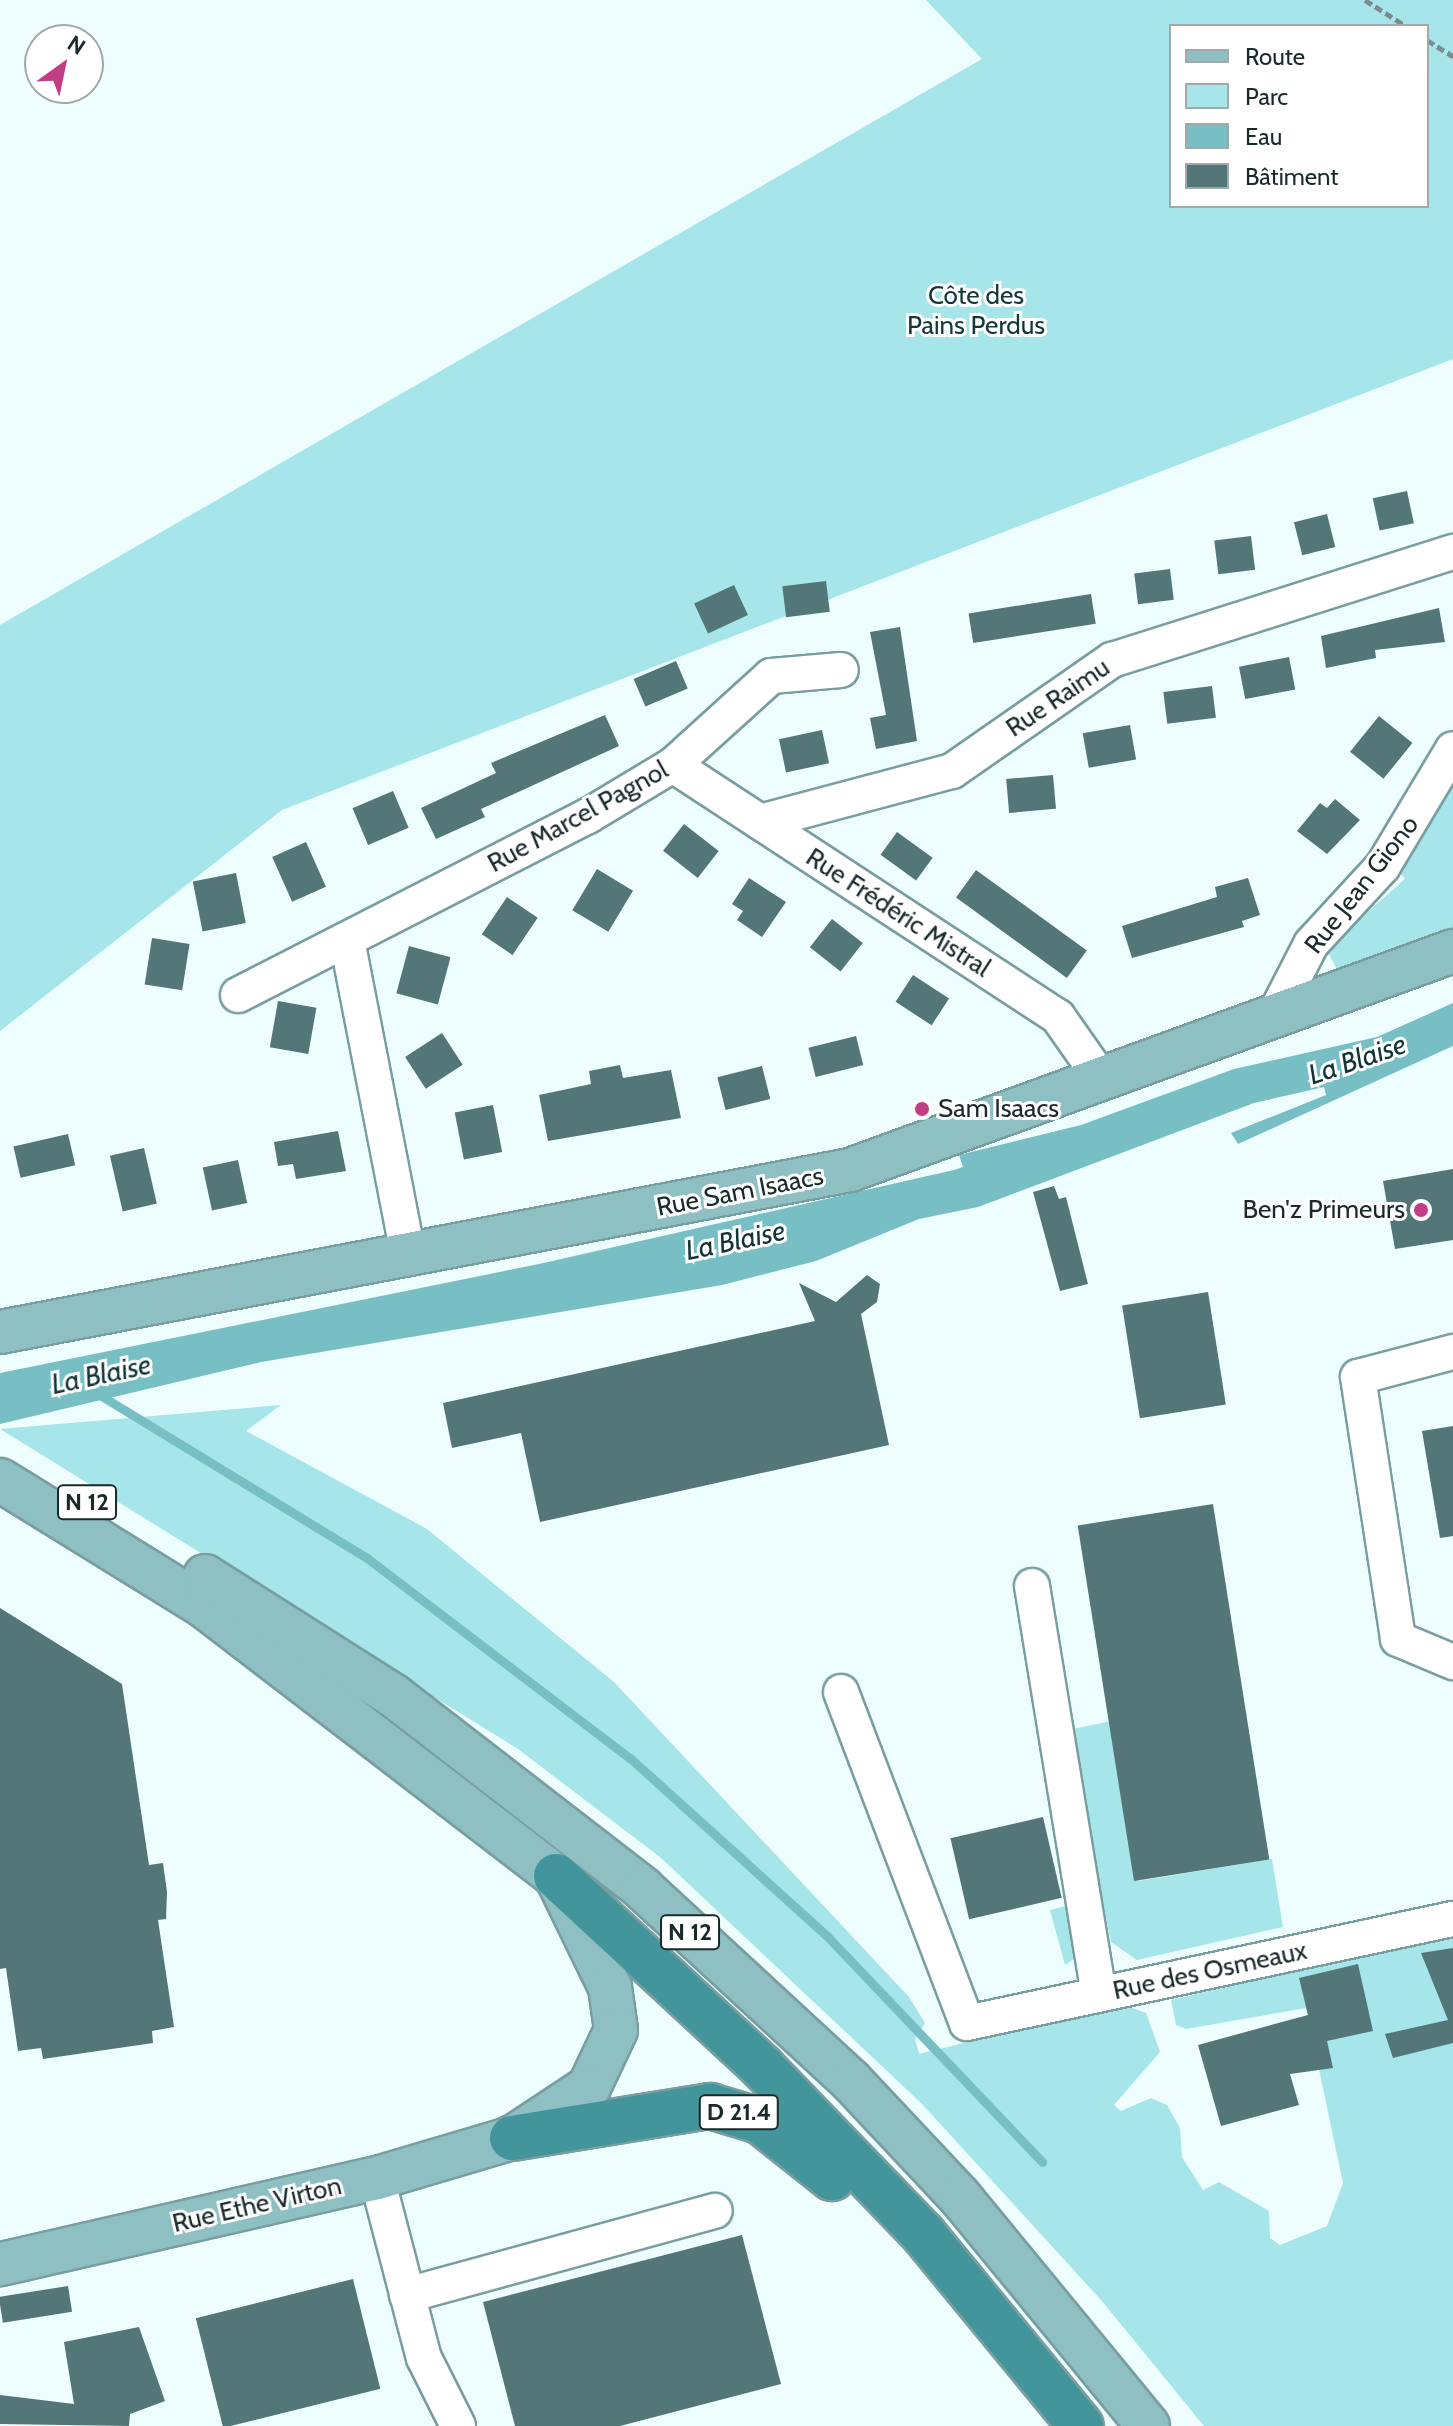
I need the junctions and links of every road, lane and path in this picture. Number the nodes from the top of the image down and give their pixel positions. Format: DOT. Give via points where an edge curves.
graph roads {
  1 [pos="1365,0"];
  2 [pos="1403,24"];
  3 [pos="1429,41"];
  4 [pos="1453,56"];
  5 [pos="1453,552"];
  6 [pos="841,670"];
  7 [pos="1453,749"];
  8 [pos="673,765"];
  9 [pos="760,822"];
  10 [pos="347,940"];
  11 [pos="1453,951"];
  12 [pos="238,995"];
  13 [pos="1272,1020"];
  14 [pos="1103,1081"];
  15 [pos="409,1258"];
  16 [pos="0,1332"];
  17 [pos="1453,1352"];
  18 [pos="0,1450"];
  19 [pos="0,1480"];
  20 [pos="154,1559"];
  21 [pos="1032,1586"];
  22 [pos="1453,1662"];
  23 [pos="841,1692"];
  24 [pos="556,1876"];
  25 [pos="1453,1919"];
  26 [pos="1099,1994"];
  27 [pos="512,2138"];
  28 [pos="377,2178"];
  29 [pos="960,2197"];
  30 [pos="715,2211"];
  31 [pos="924,2235"];
  32 [pos="0,2264"];
  33 [pos="407,2295"];
  34 [pos="458,2426"];
  35 [pos="1081,2426"];
  36 [pos="1148,2426"];
  37 [pos="1177,2426"];
  1 -- 2 [label="path"];
  3 -- 4 [label="path"];
  5 -- 9 [label="street, Rue Raimu" via="1112,660 952,771"];
  6 -- 8 [label="street, Rue Marcel Pagnol" via="771,676"];
  7 -- 13 [label="street, Rue Jean Giono" via="1383,866 1311,944"];
  8 -- 9 [label="street, Rue Frédéric Mistral"];
  8 -- 10 [label="street, Rue Marcel Pagnol"];
  9 -- 14 [label="street, Rue Frédéric Mistral" via="1058,1017"];
  10 -- 12 [label="street, Rue Marcel Pagnol"];
  10 -- 15 [label="street"];
  11 -- 13 [label="main road, Rue Sam Isaacs"];
  13 -- 14 [label="main road, Rue Sam Isaacs"];
  14 -- 15 [label="main road, Rue Sam Isaacs" via="850,1170"];
  15 -- 16 [label="main road, Rue Sam Isaacs"];
  17 -- 22 [label="street" via="1358,1377 1398,1639"];
  18 -- 20 [label="main road, N 12"];
  19 -- 20 [label="main road, N 12"];
  20 -- 24 [label="main road, N 12"];
  20 -- 29 [label="main road, N 12" via="394,1696 572,1831 851,2081"];
  21 -- 26 [label="street"];
  23 -- 26 [label="street, Rue des Osmeaux" via="967,2023"];
  24 -- 27 [label="main road, D 21.4" via="610,1987 616,2030 589,2087"];
  24 -- 31 [label="highway, N 12" via="743,2049"];
  25 -- 26 [label="street, Rue des Osmeaux"];
  27 -- 28 [label="main road, Rue Ethe Virton / D 21.4"];
  27 -- 31 [label="highway, D 21.4" via="673,2109 726,2108 808,2153 883,2229"];
  28 -- 32 [label="main road, Rue Ethe Virton / D 21.4"];
  28 -- 33 [label="street"];
  29 -- 36 [label="main road, N 12"];
  29 -- 37 [label="main road" via="993,2208"];
  30 -- 33 [label="street"];
  31 -- 35 [label="highway, N 12"];
  33 -- 34 [label="street" via="424,2358"];
}
